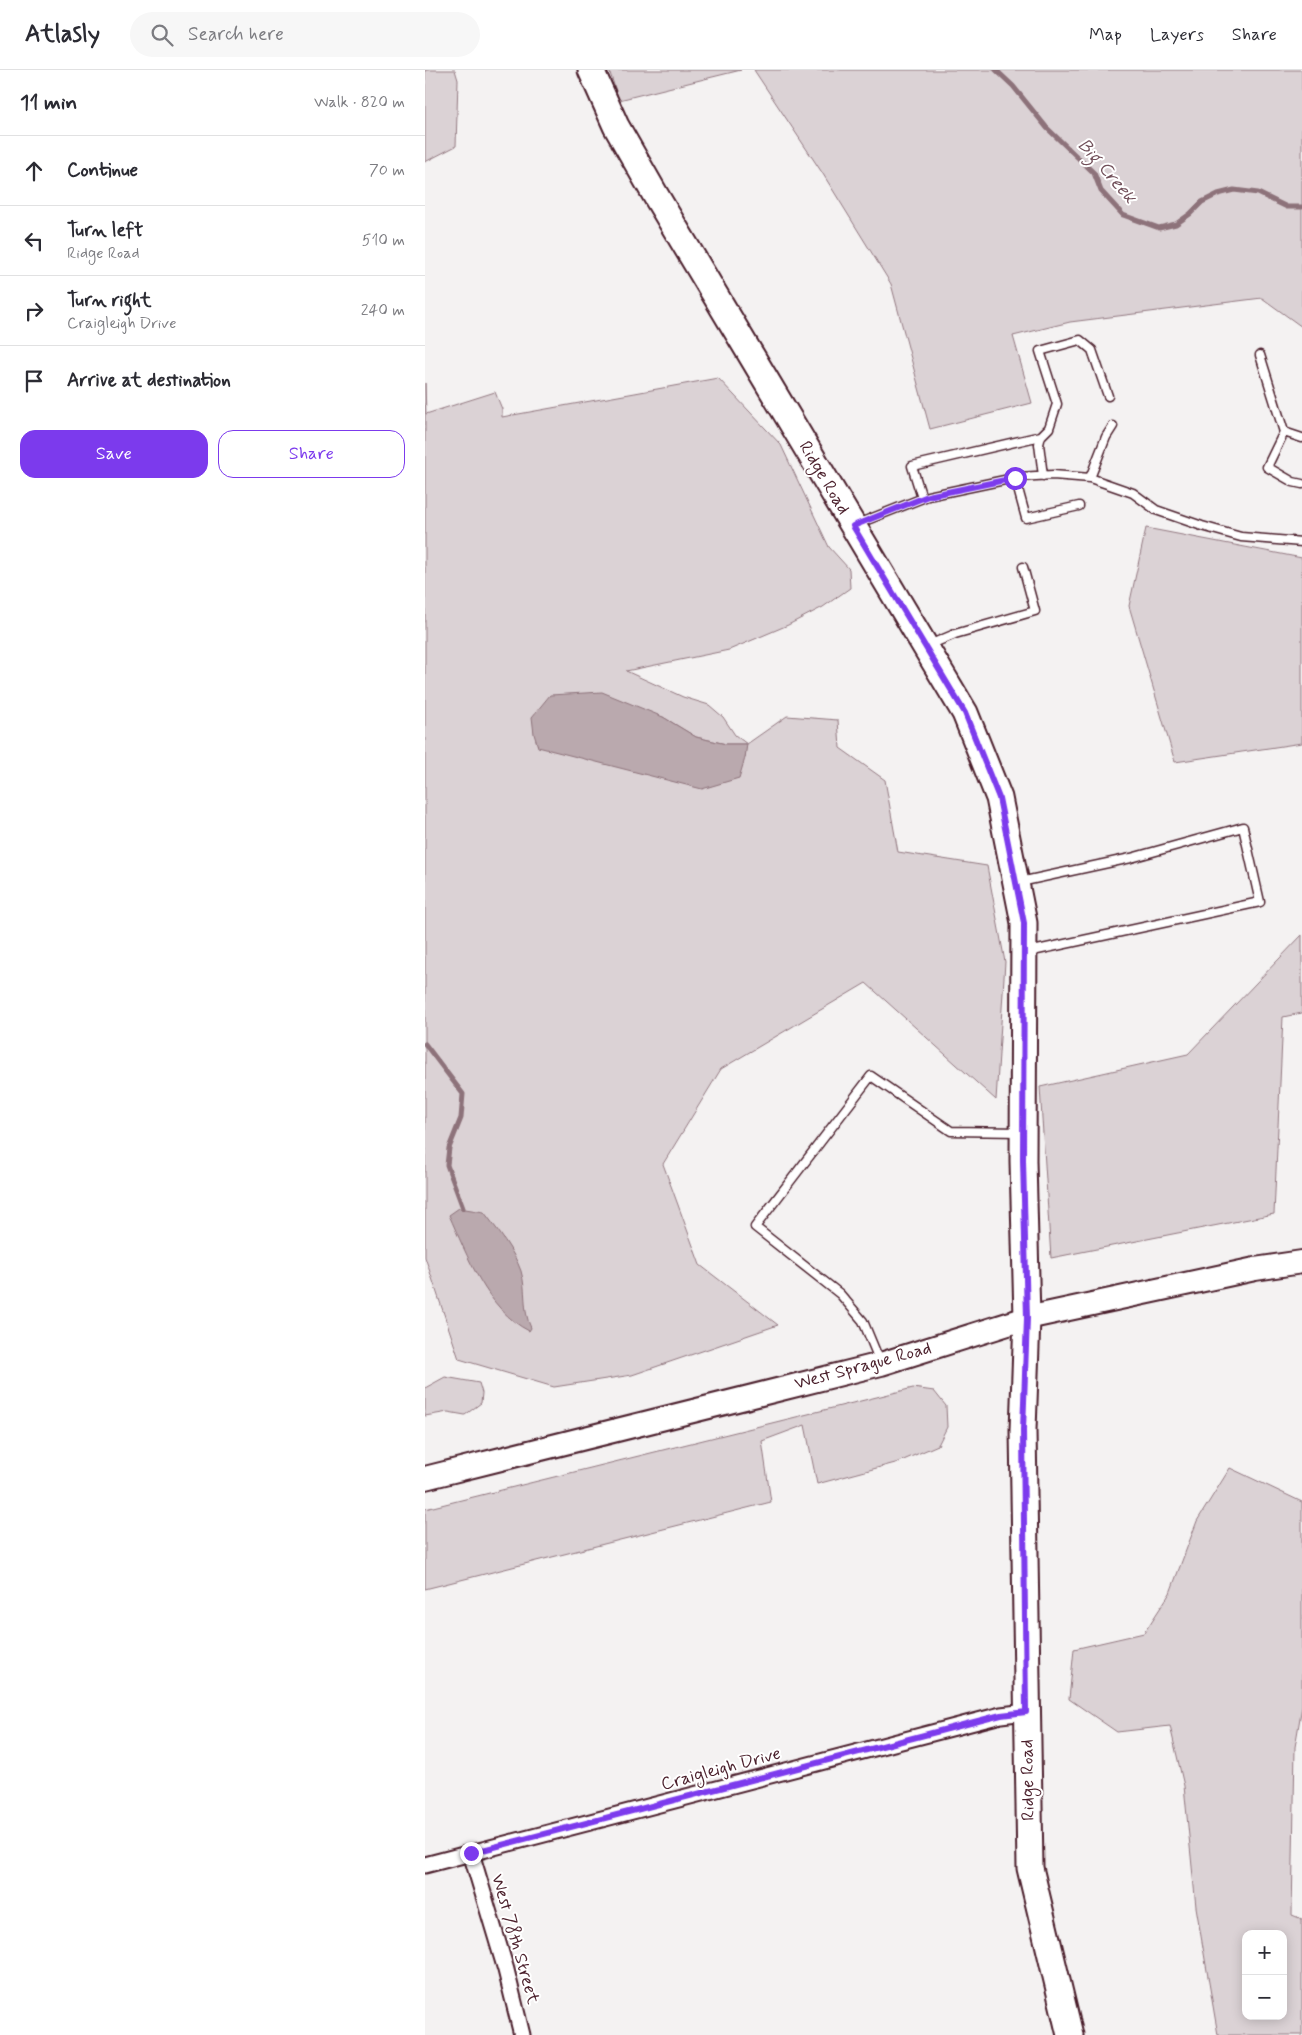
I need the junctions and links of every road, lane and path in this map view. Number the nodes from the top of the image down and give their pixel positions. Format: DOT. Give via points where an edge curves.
graph roads {
  1 [pos="591,70"];
  2 [pos="1260,354"];
  3 [pos="1108,396"];
  4 [pos="1113,426"];
  5 [pos="1284,432"];
  6 [pos="1041,436"];
  7 [pos="1302,438"];
  8 [pos="1043,476"];
  9 [pos="1015,478"];
  10 [pos="1090,478"];
  11 [pos="1302,484"];
  12 [pos="922,498"];
  13 [pos="1079,506"];
  14 [pos="853,526"];
  15 [pos="1302,542"];
  16 [pos="1023,567"];
  17 [pos="925,647"];
  18 [pos="1015,883"];
  19 [pos="1023,953"];
  20 [pos="1023,1132"];
  21 [pos="1302,1262"];
  22 [pos="1027,1318"];
  23 [pos="881,1364"];
  24 [pos="425,1478"];
  25 [pos="1026,1712"];
  26 [pos="471,1853"];
  27 [pos="425,1865"];
  28 [pos="522,2035"];
  29 [pos="1070,2035"];
  1 -- 14 [label="main road, Ridge Road" via="616,126 651,189"];
  2 -- 5 [label="lane"];
  3 -- 6 [label="lane" via="1087,344 1080,340 1040,351 1057,404 1049,428"];
  4 -- 10 [label="lane"];
  5 -- 7 [label="lane"];
  5 -- 11 [label="lane" via="1267,466"];
  6 -- 8 [label="lane"];
  6 -- 12 [label="lane" via="912,466"];
  8 -- 9 [label="lane"];
  8 -- 10 [label="lane"];
  9 -- 12 [label="lane"];
  9 -- 13 [label="lane" via="1026,518"];
  10 -- 15 [label="lane" via="1133,493 1156,510 1202,526 1241,537"];
  12 -- 14 [label="lane"];
  14 -- 17 [label="main road, Ridge Road"];
  16 -- 17 [label="lane" via="1035,611 955,634"];
  17 -- 18 [label="main road, Ridge Road" via="965,713 999,798"];
  18 -- 19 [label="main road, Ridge Road" via="1024,923"];
  18 -- 19 [label="lane" via="1131,858 1243,827 1260,902"];
  19 -- 20 [label="main road, Ridge Road"];
  20 -- 22 [label="main road, Ridge Road"];
  20 -- 23 [label="lane" via="951,1131 871,1076 755,1227 840,1294 863,1321"];
  21 -- 22 [label="street, West Sprague Road" via="1255,1269"];
  22 -- 23 [label="street, West Sprague Road"];
  22 -- 25 [label="main road, Ridge Road" via="1023,1430"];
  23 -- 24 [label="street, West Sprague Road"];
  25 -- 26 [label="street, Craigleigh Drive" via="1001,1715"];
  25 -- 29 [label="main road, Ridge Road" via="1030,1868"];
  26 -- 27 [label="street, Craigleigh Drive"];
  26 -- 28 [label="street, West 78th Street"];
}
